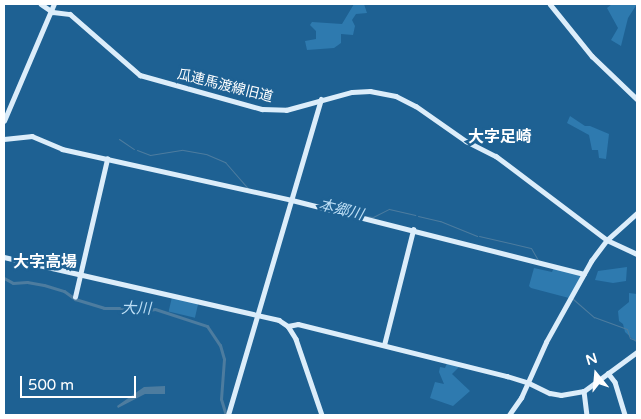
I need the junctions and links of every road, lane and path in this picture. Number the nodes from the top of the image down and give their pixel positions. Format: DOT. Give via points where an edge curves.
graph roads {
  1 [pos="40,4"];
  2 [pos="54,4"];
  3 [pos="550,4"];
  4 [pos="51,11"];
  5 [pos="321,99"];
  6 [pos="637,99"];
  7 [pos="4,120"];
  8 [pos="4,139"];
  9 [pos="106,158"];
  10 [pos="292,200"];
  11 [pos="637,213"];
  12 [pos="413,230"];
  13 [pos="607,240"];
  14 [pos="637,254"];
  15 [pos="4,257"];
  16 [pos="81,274"];
  17 [pos="584,274"];
  18 [pos="75,297"];
  19 [pos="260,314"];
  20 [pos="288,326"];
  21 [pos="384,345"];
  22 [pos="637,352"];
  23 [pos="608,373"];
  24 [pos="527,382"];
  25 [pos="584,391"];
  26 [pos="228,415"];
  27 [pos="322,415"];
  28 [pos="510,415"];
  29 [pos="587,415"];
  30 [pos="625,415"];
  1 -- 4 [label="street, 瓜連馬渡線旧道"];
  2 -- 4 [label="street"];
  3 -- 6 [label="street" via="592,56"];
  4 -- 5 [label="street, 瓜連馬渡線旧道" via="70,14 128,67 145,77 271,111 291,109"];
  4 -- 7 [label="street"];
  5 -- 10 [label="street"];
  5 -- 13 [label="street, 瓜連馬渡線旧道" via="361,91 388,94 407,101 496,156"];
  8 -- 9 [label="street" via="32,136 62,149"];
  9 -- 10 [label="street"];
  9 -- 16 [label="street"];
  10 -- 12 [label="street"];
  10 -- 19 [label="street"];
  11 -- 13 [label="street"];
  12 -- 17 [label="street"];
  12 -- 21 [label="street"];
  13 -- 14 [label="street, 瓜連馬渡線旧道"];
  13 -- 17 [label="street"];
  15 -- 16 [label="street"];
  16 -- 18 [label="street"];
  16 -- 19 [label="street"];
  17 -- 24 [label="street"];
  19 -- 20 [label="street"];
  19 -- 26 [label="street"];
  20 -- 21 [label="street" via="298,324"];
  20 -- 27 [label="street" via="296,339"];
  21 -- 24 [label="street"];
  22 -- 23 [label="street"];
  23 -- 25 [label="street"];
  23 -- 30 [label="street" via="615,382"];
  24 -- 25 [label="street" via="550,393"];
  24 -- 28 [label="street"];
  25 -- 29 [label="street"];
}
